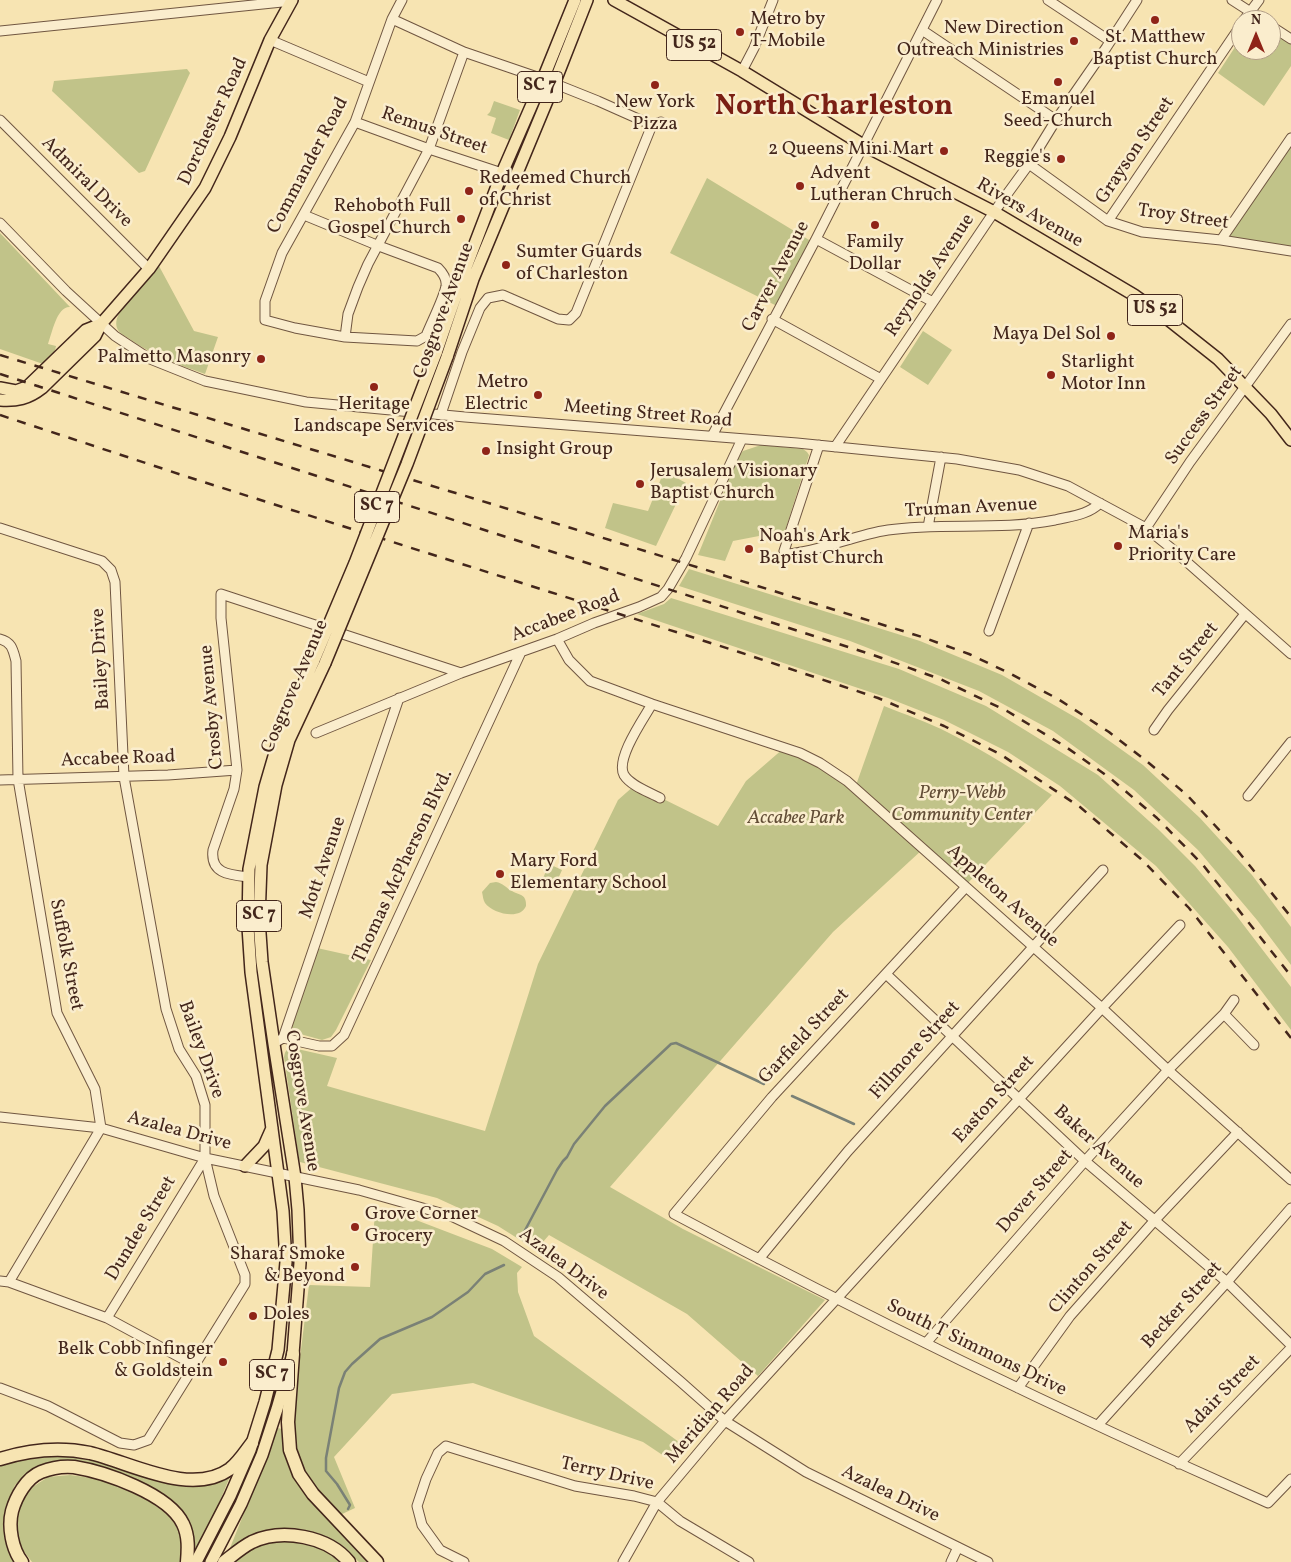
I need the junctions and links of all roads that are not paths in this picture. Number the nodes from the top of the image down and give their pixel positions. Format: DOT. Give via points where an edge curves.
graph roads {
  1 [pos="402,0"];
  2 [pos="575,0"];
  3 [pos="587,0"];
  4 [pos="614,0"];
  5 [pos="773,0"];
  6 [pos="937,0"];
  7 [pos="1048,0"];
  8 [pos="1137,0"];
  9 [pos="1232,0"];
  10 [pos="292,1"];
  11 [pos="1247,10"];
  12 [pos="392,19"];
  13 [pos="922,30"];
  14 [pos="1,32"];
  15 [pos="270,40"];
  16 [pos="1231,40"];
  17 [pos="1110,41"];
  18 [pos="464,52"];
  19 [pos="742,71"];
  20 [pos="543,79"];
  21 [pos="369,82"];
  22 [pos="554,84"];
  23 [pos="0,120"];
  24 [pos="1056,120"];
  25 [pos="355,122"];
  26 [pos="1291,138"];
  27 [pos="862,145"];
  28 [pos="429,149"];
  29 [pos="1029,164"];
  30 [pos="502,173"];
  31 [pos="994,212"];
  32 [pos="304,215"];
  33 [pos="1108,221"];
  34 [pos="0,223"];
  35 [pos="816,239"];
  36 [pos="1221,240"];
  37 [pos="379,246"];
  38 [pos="1291,251"];
  39 [pos="149,269"];
  40 [pos="933,302"];
  41 [pos="772,319"];
  42 [pos="101,324"];
  43 [pos="1291,324"];
  44 [pos="345,337"];
  45 [pos="441,355"];
  46 [pos="881,379"];
  47 [pos="1246,387"];
  48 [pos="0,388"];
  49 [pos="0,400"];
  50 [pos="441,414"];
  51 [pos="712,436"];
  52 [pos="742,439"];
  53 [pos="1291,440"];
  54 [pos="819,445"];
  55 [pos="835,447"];
  56 [pos="941,457"];
  57 [pos="1100,503"];
  58 [pos="1029,523"];
  59 [pos="928,527"];
  60 [pos="0,528"];
  61 [pos="1146,528"];
  62 [pos="1245,614"];
  63 [pos="989,630"];
  64 [pos="0,639"];
  65 [pos="557,639"];
  66 [pos="521,652"];
  67 [pos="1291,654"];
  68 [pos="320,661"];
  69 [pos="461,673"];
  70 [pos="398,698"];
  71 [pos="652,704"];
  72 [pos="1154,730"];
  73 [pos="316,733"];
  74 [pos="1291,742"];
  75 [pos="237,770"];
  76 [pos="124,777"];
  77 [pos="18,779"];
  78 [pos="0,780"];
  79 [pos="1248,796"];
  80 [pos="660,798"];
  81 [pos="1103,870"];
  82 [pos="249,877"];
  83 [pos="966,887"];
  84 [pos="1180,925"];
  85 [pos="1033,946"];
  86 [pos="886,974"];
  87 [pos="1234,1000"];
  88 [pos="1102,1008"];
  89 [pos="1224,1014"];
  90 [pos="952,1035"];
  91 [pos="278,1041"];
  92 [pos="1254,1045"];
  93 [pos="1168,1070"];
  94 [pos="1019,1098"];
  95 [pos="0,1117"];
  96 [pos="272,1126"];
  97 [pos="101,1128"];
  98 [pos="1238,1132"];
  99 [pos="205,1158"];
  100 [pos="1085,1161"];
  101 [pos="244,1166"];
  102 [pos="279,1174"];
  103 [pos="295,1177"];
  104 [pos="1291,1180"];
  105 [pos="1291,1208"];
  106 [pos="674,1214"];
  107 [pos="1155,1220"];
  108 [pos="759,1259"];
  109 [pos="4,1281"];
  110 [pos="1227,1282"];
  111 [pos="836,1299"];
  112 [pos="107,1318"];
  113 [pos="926,1343"];
  114 [pos="1291,1347"];
  115 [pos="293,1354"];
  116 [pos="194,1366"];
  117 [pos="0,1388"];
  118 [pos="1018,1388"];
  119 [pos="725,1421"];
  120 [pos="1098,1425"];
  121 [pos="252,1443"];
  122 [pos="0,1459"];
  123 [pos="1179,1464"];
  124 [pos="1291,1479"];
  125 [pos="657,1502"];
  126 [pos="958,1546"];
  127 [pos="22,1562"];
  128 [pos="187,1562"];
  129 [pos="196,1562"];
  130 [pos="211,1562"];
  131 [pos="224,1562"];
  132 [pos="349,1562"];
  133 [pos="377,1562"];
  134 [pos="464,1562"];
  135 [pos="623,1562"];
  136 [pos="748,1562"];
  137 [pos="951,1562"];
  138 [pos="988,1562"];
  1 -- 12 [label="street, Commander Road"];
  2 -- 20 [label="main road, Cosgrove Avenue / SC 7"];
  3 -- 22 [label="main road, Cosgrove Avenue / SC 7"];
  4 -- 19 [label="main road, Rivers Avenue / US 52"];
  5 -- 19 [label="street"];
  6 -- 13 [label="street, Carver Avenue"];
  7 -- 17 [label="street"];
  8 -- 17 [label="street, Reynolds Avenue"];
  9 -- 11 [label="street"];
  10 -- 14 [label="street"];
  10 -- 15 [label="main road, Dorchester Road"];
  12 -- 18 [label="street"];
  12 -- 21 [label="street, Commander Road"];
  13 -- 24 [label="street"];
  13 -- 27 [label="street, Carver Avenue"];
  15 -- 21 [label="street, Remus Street"];
  15 -- 39 [label="main road, Dorchester Road" via="205,188"];
  16 -- 33 [label="street, Grayson Street"];
  17 -- 24 [label="street, Reynolds Avenue"];
  18 -- 20 [label="street"];
  18 -- 28 [label="street"];
  19 -- 27 [label="main road, Rivers Avenue / US 52"];
  20 -- 22 [label="street"];
  20 -- 30 [label="main road, Cosgrove Avenue / SC 7"];
  21 -- 25 [label="street, Commander Road"];
  22 -- 45 [label="main road, Cosgrove Avenue / SC 7"];
  22 -- 50 [label="street" via="657,124 576,313 569,320 558,319 503,295 488,298 480,308 462,352"];
  23 -- 39 [label="street, Admiral Drive"];
  24 -- 29 [label="street, Reynolds Avenue"];
  25 -- 28 [label="street, Remus Street"];
  25 -- 32 [label="street, Commander Road"];
  26 -- 36 [label="street"];
  27 -- 31 [label="main road, Rivers Avenue / US 52"];
  27 -- 35 [label="street, Carver Avenue"];
  28 -- 30 [label="street, Remus Street"];
  28 -- 37 [label="street"];
  29 -- 31 [label="street, Reynolds Avenue"];
  29 -- 33 [label="street, Troy Street"];
  30 -- 45 [label="main road, Cosgrove Avenue / SC 7" via="463,275"];
  31 -- 40 [label="street, Reynolds Avenue"];
  31 -- 47 [label="main road, Rivers Avenue / US 52" via="1134,295 1218,360"];
  32 -- 37 [label="street"];
  32 -- 44 [label="street, Commander Road" via="282,253 265,301 265,320"];
  33 -- 36 [label="street, Troy Street" via="1142,232"];
  34 -- 42 [label="street, Meeting Street Road"];
  35 -- 40 [label="street"];
  35 -- 41 [label="street, Carver Avenue"];
  36 -- 38 [label="street, Troy Street"];
  37 -- 44 [label="street" via="358,287 348,314"];
  37 -- 44 [label="street" via="438,268 446,285 444,292 426,336 418,342"];
  39 -- 42 [label="main road, Dorchester Road"];
  40 -- 46 [label="street, Reynolds Avenue"];
  41 -- 46 [label="street"];
  41 -- 51 [label="street, Carver Avenue"];
  42 -- 48 [label="main road, Dorchester Road" via="86,330 27,387 16,392"];
  42 -- 49 [label="main road, Dorchester Road" via="95,336 34,394 17,401"];
  42 -- 50 [label="street, Meeting Street Road" via="150,360 205,381 306,402"];
  43 -- 47 [label="street, Success Street"];
  45 -- 68 [label="main road, Cosgrove Avenue / SC 7, bridge" via="406,464"];
  46 -- 55 [label="street, Reynolds Avenue"];
  47 -- 53 [label="main road, Rivers Avenue / US 52"];
  47 -- 61 [label="street, Success Street"];
  50 -- 51 [label="street, Meeting Street Road"];
  51 -- 52 [label="street, Meeting Street Road"];
  52 -- 54 [label="street, Meeting Street Road"];
  52 -- 65 [label="street, Accabee Road" via="686,558 661,597"];
  54 -- 55 [label="street, Meeting Street Road"];
  54 -- 59 [label="street, Truman Avenue" via="784,551 796,554 886,531"];
  55 -- 56 [label="street, Meeting Street Road"];
  56 -- 57 [label="street, Meeting Street Road" via="1019,470 1068,486"];
  56 -- 59 [label="street"];
  57 -- 58 [label="street, Truman Avenue" via="1082,514"];
  57 -- 61 [label="street, Meeting Street Road"];
  58 -- 59 [label="street, Truman Avenue"];
  58 -- 63 [label="street"];
  60 -- 76 [label="street, Bailey Drive" via="102,562 111,570 115,582"];
  61 -- 62 [label="street, Meeting Street Road"];
  62 -- 67 [label="street, Meeting Street Road"];
  62 -- 72 [label="street, Tant Street"];
  64 -- 77 [label="street, Suffolk Street" via="13,648 16,661"];
  65 -- 66 [label="street, Accabee Road"];
  65 -- 71 [label="street, Appleton Avenue" via="569,660 590,680"];
  66 -- 69 [label="street, Accabee Road"];
  66 -- 91 [label="street, Thomas McPherson Blvd." via="344,1035 332,1046"];
  68 -- 82 [label="main road, Cosgrove Avenue / SC 7" via="279,739 264,787"];
  68 -- 91 [label="main road, Cosgrove Avenue / SC 7" via="289,740 276,785 261,865 259,920 262,962"];
  69 -- 70 [label="street, Accabee Road"];
  69 -- 75 [label="street, Crosby Avenue" via="221,594"];
  70 -- 73 [label="street, Accabee Road"];
  70 -- 91 [label="street, Mott Avenue"];
  71 -- 80 [label="street" via="624,756 623,768 624,774 635,784"];
  71 -- 83 [label="street, Appleton Avenue" via="800,753 820,763 847,781"];
  74 -- 79 [label="street"];
  75 -- 76 [label="street, Accabee Road"];
  75 -- 82 [label="street, Crosby Avenue" via="212,856 218,870"];
  76 -- 77 [label="street, Accabee Road"];
  76 -- 99 [label="street, Bailey Drive" via="166,1009 180,1049 196,1076 205,1105"];
  77 -- 78 [label="street, Accabee Road"];
  77 -- 97 [label="street, Suffolk Street" via="57,1013 94,1089"];
  81 -- 85 [label="street, Fillmore Street"];
  82 -- 96 [label="main road, Cosgrove Avenue / SC 7" via="251,972"];
  83 -- 85 [label="street, Appleton Avenue"];
  83 -- 86 [label="street, Garfield Street"];
  84 -- 88 [label="street, Easton Street"];
  85 -- 88 [label="street, Appleton Avenue"];
  85 -- 90 [label="street, Fillmore Street"];
  86 -- 90 [label="street, Baker Avenue"];
  86 -- 106 [label="street, Garfield Street" via="772,1097"];
  87 -- 89 [label="street, Dover Street"];
  88 -- 93 [label="street, Appleton Avenue"];
  88 -- 94 [label="street, Easton Street"];
  89 -- 92 [label="street"];
  89 -- 93 [label="street, Dover Street"];
  90 -- 94 [label="street, Baker Avenue"];
  90 -- 108 [label="street, Fillmore Street" via="848,1151"];
  91 -- 103 [label="main road, Cosgrove Avenue / SC 7"];
  93 -- 98 [label="street, Appleton Avenue"];
  93 -- 100 [label="street, Dover Street"];
  94 -- 100 [label="street, Baker Avenue"];
  94 -- 111 [label="street, Easton Street"];
  95 -- 97 [label="street, Azalea Drive"];
  96 -- 101 [label="main road" via="264,1146"];
  96 -- 102 [label="main road, Cosgrove Avenue / SC 7"];
  97 -- 99 [label="street, Azalea Drive"];
  97 -- 109 [label="street"];
  98 -- 104 [label="street, Appleton Avenue"];
  98 -- 107 [label="street, Clinton Street"];
  99 -- 101 [label="street, Azalea Drive"];
  99 -- 112 [label="street, Dundee Street"];
  99 -- 116 [label="street, Bailey Drive" via="214,1196 245,1275 245,1284"];
  100 -- 107 [label="street, Baker Avenue"];
  100 -- 113 [label="street, Dover Street"];
  101 -- 102 [label="street, Azalea Drive"];
  102 -- 103 [label="street, Azalea Drive"];
  102 -- 121 [label="main road, Cosgrove Avenue / SC 7" via="286,1262 283,1305 278,1350"];
  103 -- 115 [label="main road, Cosgrove Avenue / SC 7" via="300,1263"];
  103 -- 119 [label="street, Azalea Drive" via="359,1190 451,1216 504,1241 558,1277"];
  105 -- 110 [label="street, Becker Street"];
  106 -- 108 [label="street, South T Simmons Drive"];
  107 -- 110 [label="street, Baker Avenue"];
  107 -- 118 [label="street, Clinton Street" via="1070,1316"];
  108 -- 111 [label="street, South T Simmons Drive"];
  109 -- 112 [label="street"];
  110 -- 114 [label="street, Baker Avenue"];
  110 -- 120 [label="street, Becker Street"];
  111 -- 113 [label="street, South T Simmons Drive"];
  111 -- 119 [label="street, Meridian Road"];
  112 -- 116 [label="street"];
  113 -- 118 [label="street, South T Simmons Drive"];
  114 -- 123 [label="street, Adair Street"];
  115 -- 130 [label="main road, Cosgrove Avenue / SC 7" via="262,1455"];
  115 -- 133 [label="highway" via="288,1422 290,1450 299,1474"];
  116 -- 117 [label="street, Bailey Drive" via="148,1440 134,1445 120,1443 48,1406"];
  118 -- 120 [label="street, South T Simmons Drive"];
  119 -- 125 [label="street, Meridian Road"];
  119 -- 126 [label="street, Azalea Drive" via="806,1472"];
  120 -- 123 [label="street, South T Simmons Drive"];
  121 -- 122 [label="highway" via="230,1468 218,1476 199,1480 177,1479 89,1453 59,1449"];
  121 -- 129 [label="main road, Cosgrove Avenue / SC 7" via="230,1496"];
  123 -- 124 [label="street, South T Simmons Drive" via="1268,1503"];
  125 -- 134 [label="street, Terry Drive" via="575,1486 446,1446 438,1453 418,1506 422,1525 440,1550"];
  125 -- 135 [label="street, Meridian Road"];
  125 -- 136 [label="street, Terry Drive" via="680,1521"];
  126 -- 137 [label="street"];
  126 -- 138 [label="street, Azalea Drive"];
  127 -- 128 [label="highway" via="16,1555 10,1518 15,1500 38,1473 73,1467 150,1493 172,1509 183,1524 188,1545"];
  131 -- 132 [label="highway" via="253,1542 271,1536 314,1538 332,1547"];
}
